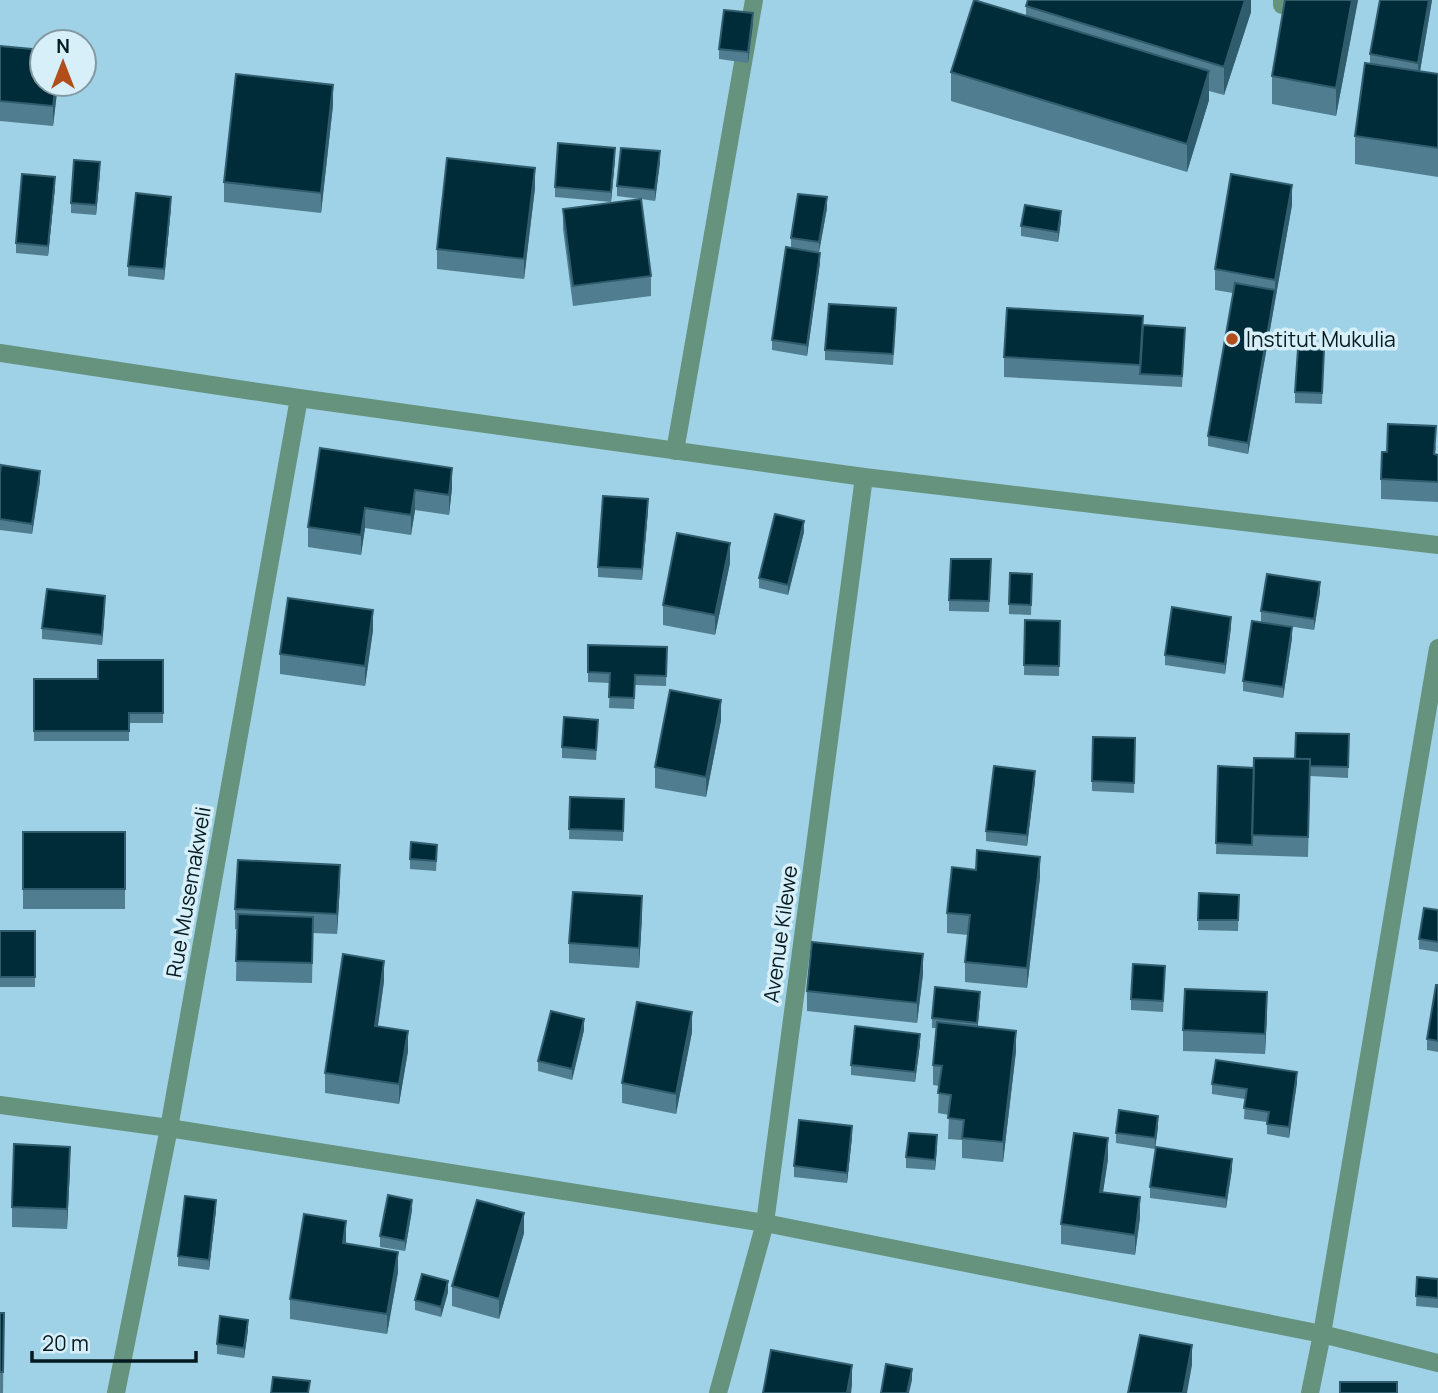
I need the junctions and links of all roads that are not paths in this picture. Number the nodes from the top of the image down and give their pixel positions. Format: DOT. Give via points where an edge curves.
graph roads {
  1 [pos="754,0"];
  2 [pos="0,353"];
  3 [pos="299,398"];
  4 [pos="675,451"];
  5 [pos="864,477"];
  6 [pos="1438,545"];
  7 [pos="1438,648"];
  8 [pos="0,1105"];
  9 [pos="169,1128"];
  10 [pos="765,1223"];
  11 [pos="1322,1334"];
  12 [pos="1438,1363"];
  13 [pos="116,1393"];
  14 [pos="718,1393"];
  15 [pos="1310,1393"];
  1 -- 4 [label="street"];
  2 -- 3 [label="street"];
  3 -- 4 [label="street"];
  3 -- 9 [label="street, Rue Musemakweli"];
  4 -- 5 [label="street"];
  5 -- 6 [label="street"];
  5 -- 10 [label="street, Avenue Kilewe"];
  7 -- 11 [label="street"];
  8 -- 9 [label="street"];
  9 -- 10 [label="street"];
  9 -- 13 [label="street, Rue Musemakweli"];
  10 -- 11 [label="street"];
  10 -- 14 [label="street, Avenue Kilewe"];
  11 -- 12 [label="street"];
  11 -- 15 [label="street"];
}
